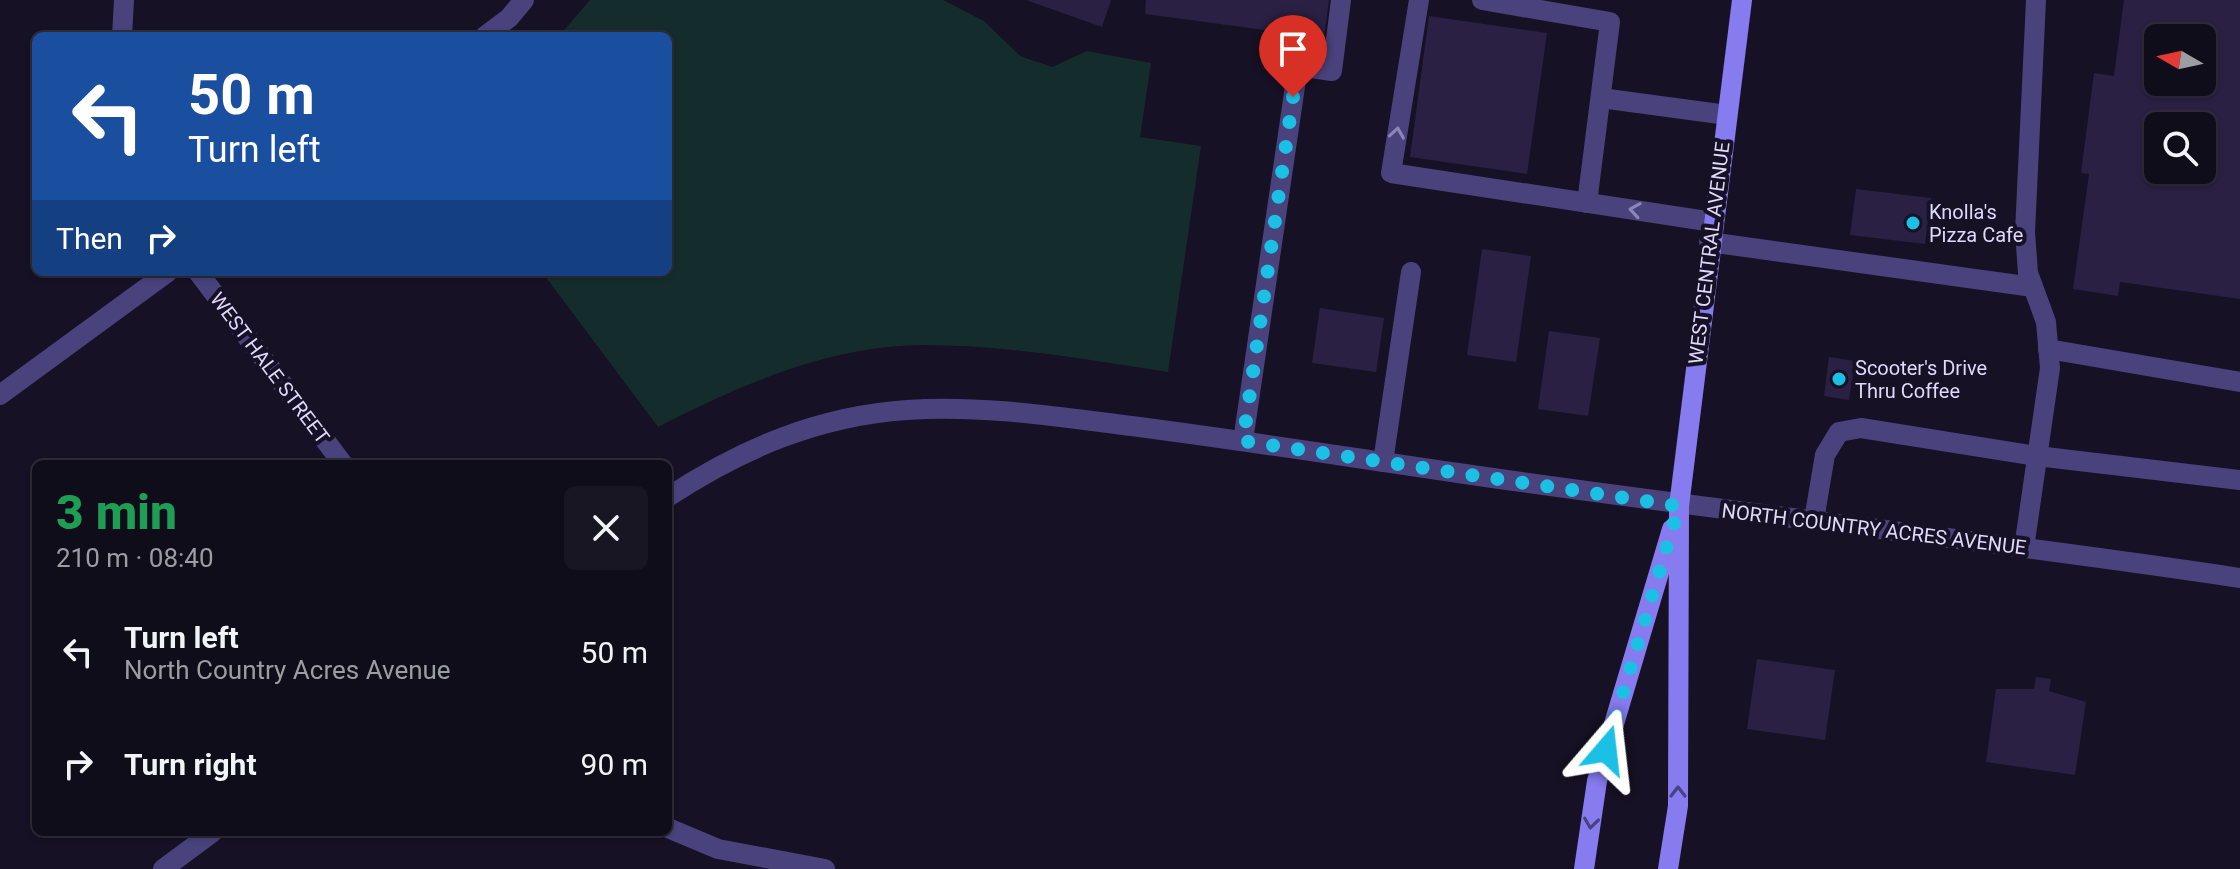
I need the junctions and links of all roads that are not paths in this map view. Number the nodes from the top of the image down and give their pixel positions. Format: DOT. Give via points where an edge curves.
graph roads {
  1 [pos="124,0"];
  2 [pos="524,0"];
  3 [pos="1341,0"];
  4 [pos="1419,0"];
  5 [pos="1482,0"];
  6 [pos="1742,0"];
  7 [pos="2036,0"];
  8 [pos="122,32"];
  9 [pos="490,32"];
  10 [pos="1601,98"];
  11 [pos="1727,115"];
  12 [pos="1587,203"];
  13 [pos="1711,232"];
  14 [pos="1411,272"];
  15 [pos="163,276"];
  16 [pos="201,276"];
  17 [pos="2033,287"];
  18 [pos="2048,349"];
  19 [pos="2240,382"];
  20 [pos="0,395"];
  21 [pos="1243,441"];
  22 [pos="2037,456"];
  23 [pos="340,460"];
  24 [pos="1383,462"];
  25 [pos="2240,480"];
  26 [pos="672,495"];
  27 [pos="1679,506"];
  28 [pos="1814,520"];
  29 [pos="2024,548"];
  30 [pos="2240,578"];
  31 [pos="672,830"];
  32 [pos="208,836"];
  33 [pos="163,869"];
  34 [pos="825,869"];
  35 [pos="1584,869"];
  36 [pos="1668,869"];
  1 -- 8 [label="street"];
  2 -- 9 [label="street"];
  3 -- 21 [label="street" via="1332,71 1298,66"];
  12 -- 4 [label="street, one-way" via="1391,173"];
  5 -- 10 [label="street" via="1610,22"];
  6 -- 11 [label="main road, WEST CENTRAL AVENUE"];
  7 -- 17 [label="street" via="2025,232"];
  10 -- 11 [label="street"];
  10 -- 12 [label="street"];
  11 -- 13 [label="main road, WEST CENTRAL AVENUE"];
  13 -- 12 [label="street, one-way"];
  13 -- 17 [label="street"];
  13 -- 27 [label="main road, WEST CENTRAL AVENUE"];
  14 -- 24 [label="street"];
  15 -- 20 [label="street"];
  16 -- 23 [label="street, WEST HALE STREET"];
  17 -- 18 [label="street" via="2046,322"];
  18 -- 19 [label="street"];
  18 -- 22 [label="street"];
  21 -- 24 [label="street, NORTH COUNTRY ACRES AVENUE"];
  21 -- 26 [label="street, NORTH COUNTRY ACRES AVENUE" via="1014,412 908,410 843,418 788,433 741,453"];
  22 -- 25 [label="street"];
  22 -- 28 [label="street" via="1861,428 1839,432 1825,455"];
  22 -- 29 [label="street"];
  24 -- 27 [label="street, NORTH COUNTRY ACRES AVENUE"];
  27 -- 28 [label="street, NORTH COUNTRY ACRES AVENUE"];
  27 -- 35 [label="main road, WEST CENTRAL AVENUE, one-way" via="1597,781"];
  36 -- 27 [label="main road, WEST CENTRAL AVENUE, one-way" via="1678,806"];
  28 -- 29 [label="street, NORTH COUNTRY ACRES AVENUE"];
  29 -- 30 [label="street, NORTH COUNTRY ACRES AVENUE"];
  31 -- 34 [label="street" via="718,849"];
  32 -- 33 [label="street"];
}
